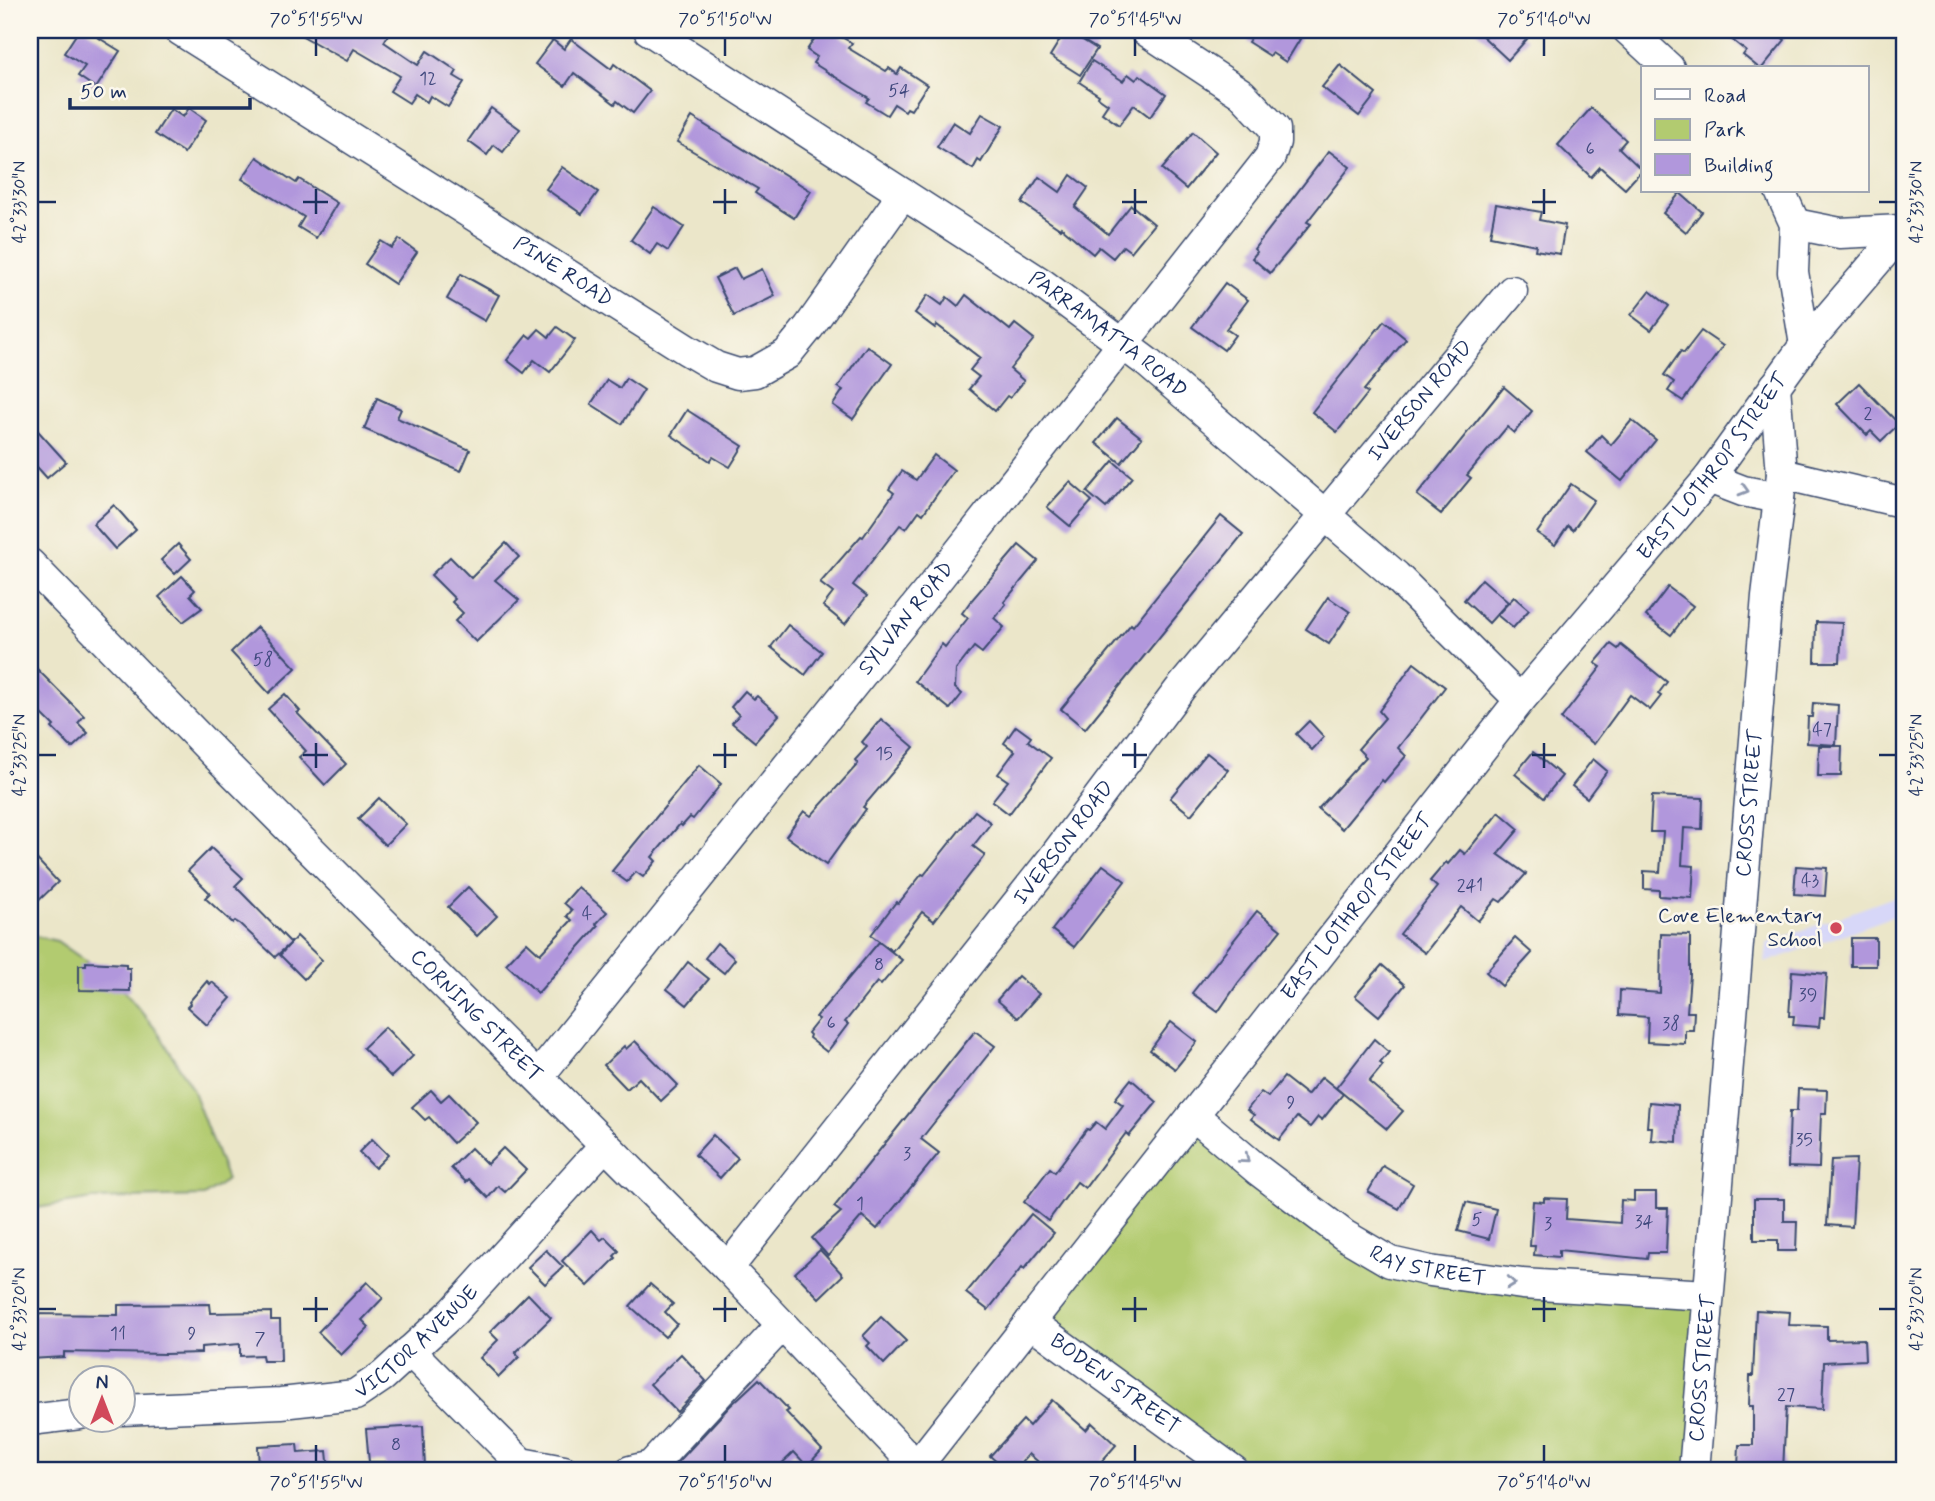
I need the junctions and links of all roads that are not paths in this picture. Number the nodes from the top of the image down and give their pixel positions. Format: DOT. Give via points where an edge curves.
graph roads {
  1 [pos="180,30"];
  2 [pos="649,30"];
  3 [pos="1144,30"];
  4 [pos="1628,30"];
  5 [pos="1667,66"];
  6 [pos="1780,192"];
  7 [pos="903,194"];
  8 [pos="1795,224"];
  9 [pos="1904,229"];
  10 [pos="1512,291"];
  11 [pos="1121,343"];
  12 [pos="1805,345"];
  13 [pos="1774,386"];
  14 [pos="1709,478"];
  15 [pos="1781,486"];
  16 [pos="1905,503"];
  17 [pos="1325,515"];
  18 [pos="30,564"];
  19 [pos="1520,700"];
  20 [pos="538,1077"];
  21 [pos="1193,1115"];
  22 [pos="605,1145"];
  23 [pos="728,1268"];
  24 [pos="1709,1295"];
  25 [pos="1030,1322"];
  26 [pos="782,1325"];
  27 [pos="410,1352"];
  28 [pos="136,1409"];
  29 [pos="66,1416"];
  30 [pos="30,1420"];
  31 [pos="917,1470"];
  32 [pos="564,1471"];
  33 [pos="630,1471"];
  34 [pos="1234,1471"];
  35 [pos="1694,1471"];
  1 -- 7 [label="street, PINE ROAD" via="687,350 738,374 755,372 786,354"];
  2 -- 7 [label="street, PARRAMATTA ROAD"];
  3 -- 11 [label="street, SYLVAN ROAD" via="1242,94 1275,129 1275,142 1270,157"];
  4 -- 5 [label="street"];
  6 -- 8 [label="street"];
  7 -- 11 [label="street, PARRAMATTA ROAD" via="1041,284"];
  8 -- 9 [label="street" via="1840,233"];
  8 -- 12 [label="street" via="1793,272"];
  9 -- 12 [label="street, EAST LOTHROP STREET"];
  10 -- 17 [label="street, IVERSON ROAD"];
  11 -- 17 [label="street, PARRAMATTA ROAD"];
  11 -- 20 [label="street, SYLVAN ROAD"];
  12 -- 13 [label="street, EAST LOTHROP STREET"];
  13 -- 14 [label="street, EAST LOTHROP STREET"];
  13 -- 15 [label="street, CROSS STREET"];
  14 -- 15 [label="street, one-way" via="1743,491"];
  14 -- 19 [label="street, EAST LOTHROP STREET"];
  15 -- 16 [label="street"];
  15 -- 24 [label="street, CROSS STREET" via="1767,596"];
  17 -- 19 [label="street, PARRAMATTA ROAD" via="1396,576"];
  17 -- 23 [label="street, IVERSON ROAD" via="1180,689 1053,858"];
  18 -- 20 [label="street, CORNING STREET"];
  19 -- 21 [label="street, EAST LOTHROP STREET"];
  20 -- 22 [label="street, CORNING STREET"];
  21 -- 24 [label="street, RAY STREET, one-way" via="1344,1235 1390,1262 1522,1284"];
  21 -- 25 [label="street, EAST LOTHROP STREET"];
  22 -- 23 [label="street, CORNING STREET"];
  22 -- 27 [label="street, VICTOR AVENUE" via="453,1312"];
  23 -- 26 [label="street, CORNING STREET"];
  24 -- 35 [label="street, CROSS STREET"];
  25 -- 31 [label="street, EAST LOTHROP STREET"];
  25 -- 34 [label="street, BODEN STREET"];
  26 -- 31 [label="street, CORNING STREET"];
  26 -- 33 [label="street" via="651,1465"];
  27 -- 28 [label="street, VICTOR AVENUE" via="355,1395"];
  27 -- 32 [label="street" via="521,1463"];
  29 -- 30 [label="street"];
}
